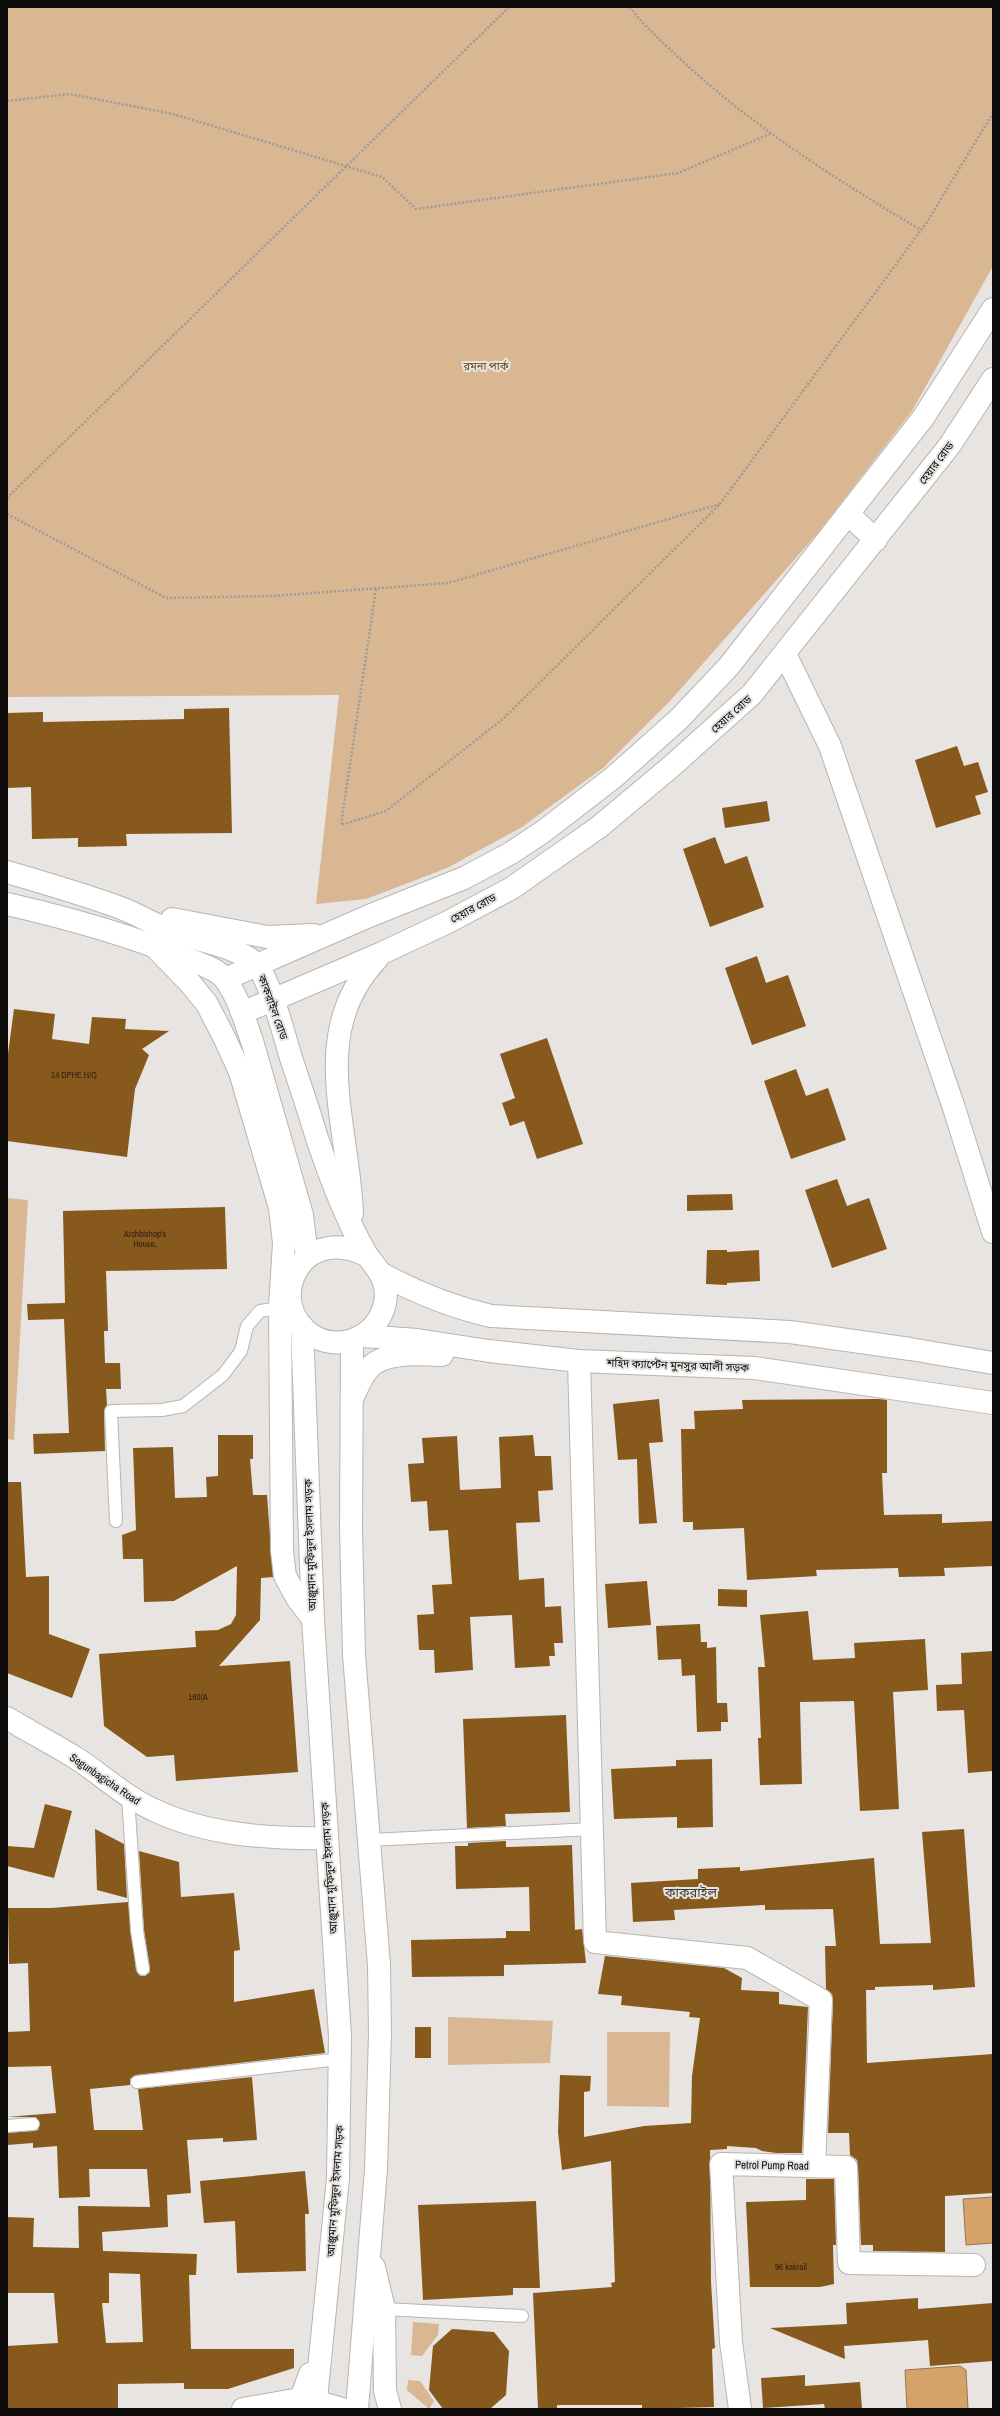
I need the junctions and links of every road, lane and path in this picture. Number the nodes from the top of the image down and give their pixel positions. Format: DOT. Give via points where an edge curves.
graph roads {
  1 [pos="509,7"];
  2 [pos="630,7"];
  3 [pos="7,101"];
  4 [pos="993,113"];
  5 [pos="772,133"];
  6 [pos="345,166"];
  7 [pos="921,230"];
  8 [pos="993,310"];
  9 [pos="993,379"];
  10 [pos="7,498"];
  11 [pos="720,504"];
  12 [pos="7,514"];
  13 [pos="848,514"];
  14 [pos="876,540"];
  15 [pos="376,588"];
  16 [pos="785,654"];
  17 [pos="7,872"];
  18 [pos="7,904"];
  19 [pos="123,909"];
  20 [pos="341,930"];
  21 [pos="152,944"];
  22 [pos="382,953"];
  23 [pos="258,965"];
  24 [pos="225,979"];
  25 [pos="273,1000"];
  26 [pos="242,1013"];
  27 [pos="352,1225"];
  28 [pos="993,1232"];
  29 [pos="366,1255"];
  30 [pos="302,1263"];
  31 [pos="382,1274"];
  32 [pos="281,1298"];
  33 [pos="302,1326"];
  34 [pos="358,1338"];
  35 [pos="489,1351"];
  36 [pos="579,1361"];
  37 [pos="993,1363"];
  38 [pos="351,1402"];
  39 [pos="993,1403"];
  40 [pos="116,1522"];
  41 [pos="313,1619"];
  42 [pos="7,1718"];
  43 [pos="128,1797"];
  44 [pos="593,1829"];
  45 [pos="327,1838"];
  46 [pos="370,1840"];
  47 [pos="143,1969"];
  48 [pos="340,2059"];
  49 [pos="137,2082"];
  50 [pos="34,2124"];
  51 [pos="7,2126"];
  52 [pos="814,2166"];
  53 [pos="370,2256"];
  54 [pos="974,2265"];
  55 [pos="384,2309"];
  56 [pos="522,2316"];
  57 [pos="307,2405"];
  58 [pos="243,2409"];
  59 [pos="342,2409"];
  60 [pos="357,2409"];
  61 [pos="390,2409"];
  62 [pos="740,2409"];
  1 -- 6 [label="path"];
  2 -- 5 [label="path" via="639,20 697,75"];
  3 -- 6 [label="path" via="70,94 173,114"];
  4 -- 7 [label="path"];
  5 -- 6 [label="path" via="678,173 416,209 382,177"];
  5 -- 7 [label="path" via="839,182"];
  6 -- 10 [label="path"];
  7 -- 11 [label="path"];
  8 -- 13 [label="main road" via="923,418"];
  9 -- 14 [label="main road, হেয়ার রোড" via="950,445"];
  11 -- 15 [label="path" via="448,583"];
  11 -- 15 [label="path" via="504,718 386,811 341,825"];
  12 -- 15 [label="path" via="166,598 273,596"];
  13 -- 14 [label="main road"];
  13 -- 20 [label="main road" via="729,666 679,719 614,777 512,852 464,878"];
  14 -- 16 [label="main road, হেয়ার রোড"];
  16 -- 22 [label="main road, হেয়ার রোড" via="752,694 599,827 512,888"];
  16 -- 28 [label="main road" via="830,746 954,1108"];
  17 -- 19 [label="main road, কাকরাইল রোড"];
  18 -- 21 [label="main road" via="91,924"];
  19 -- 20 [label="main road" via="266,937"];
  19 -- 23 [label="main road, কাকরাইল রোড" via="171,931 237,953"];
  20 -- 23 [label="main road"];
  21 -- 24 [label="main road" via="202,965"];
  21 -- 32 [label="main road" via="207,1004 240,1072 280,1208 284,1243"];
  22 -- 25 [label="main road, হেয়ার রোড"];
  22 -- 27 [label="main road" via="355,985 347,1002 341,1022 336,1059 351,1184"];
  23 -- 24 [label="main road"];
  23 -- 25 [label="main road, কাকরাইল রোড"];
  24 -- 26 [label="main road"];
  25 -- 26 [label="main road, হেয়ার রোড"];
  25 -- 27 [label="main road, কাকরাইল রোড" via="329,1174"];
  26 -- 30 [label="main road" via="302,1215"];
  27 -- 29 [label="main road, কাকরাইল রোড"];
  29 -- 30 [label="main road" via="352,1248 336,1246 320,1249"];
  29 -- 31 [label="main road"];
  30 -- 32 [label="main road"];
  30 -- 33 [label="main road" via="291,1283 290,1298 294,1313"];
  31 -- 34 [label="main road" via="386,1287 386,1301 381,1315 374,1327"];
  31 -- 37 [label="main road" via="417,1292 458,1308 491,1316 790,1332"];
  32 -- 40 [label="lane" via="260,1311 247,1326 241,1351 223,1375 184,1406 162,1410 111,1411"];
  32 -- 41 [label="main road" via="282,1551 285,1576"];
  33 -- 34 [label="main road" via="312,1335 325,1341 339,1343"];
  33 -- 41 [label="main road, আঞ্জুমান মুফিদুল ইসলাম সড়ক"];
  34 -- 35 [label="main road, শহিদ ক্যাপ্টেন মুনসুর আলী সড়ক" via="416,1340"];
  34 -- 38 [label="main road"];
  35 -- 36 [label="main road, শহিদ ক্যাপ্টেন মুনসুর আলী সড়ক"];
  35 -- 38 [label="main road" via="458,1356 400,1356 375,1363 366,1372"];
  36 -- 39 [label="main road, শহিদ ক্যাপ্টেন মুনসুর আলী সড়ক" via="754,1368"];
  36 -- 44 [label="main road"];
  38 -- 46 [label="main road" via="354,1655"];
  41 -- 45 [label="main road, আঞ্জুমান মুফিদুল ইসলাম সড়ক"];
  42 -- 43 [label="main road, Segunbagicha Road" via="76,1758"];
  43 -- 45 [label="main road, Segunbagicha Road" via="155,1811 183,1821 224,1830 261,1836"];
  43 -- 47 [label="lane" via="137,1932"];
  44 -- 46 [label="lane"];
  44 -- 52 [label="main road" via="595,1942 747,1958 821,2000"];
  45 -- 48 [label="main road, আঞ্জুমান মুফিদুল ইসলাম সড়ক"];
  46 -- 53 [label="main road" via="379,1965 380,2034 379,2118"];
  48 -- 49 [label="lane"];
  48 -- 57 [label="main road, আঞ্জুমান মুফিদুল ইসলাম সড়ক" via="338,2178 318,2360"];
  50 -- 51 [label="lane"];
  52 -- 54 [label="main road, Petrol Pump Road" via="846,2167 849,2263"];
  52 -- 62 [label="main road, Petrol Pump Road" via="721,2164 731,2342"];
  53 -- 55 [label="main road" via="378,2276"];
  53 -- 60 [label="main road"];
  55 -- 56 [label="lane"];
  55 -- 61 [label="main road" via="385,2391"];
  57 -- 58 [label="main road"];
  57 -- 59 [label="main road"];
}
